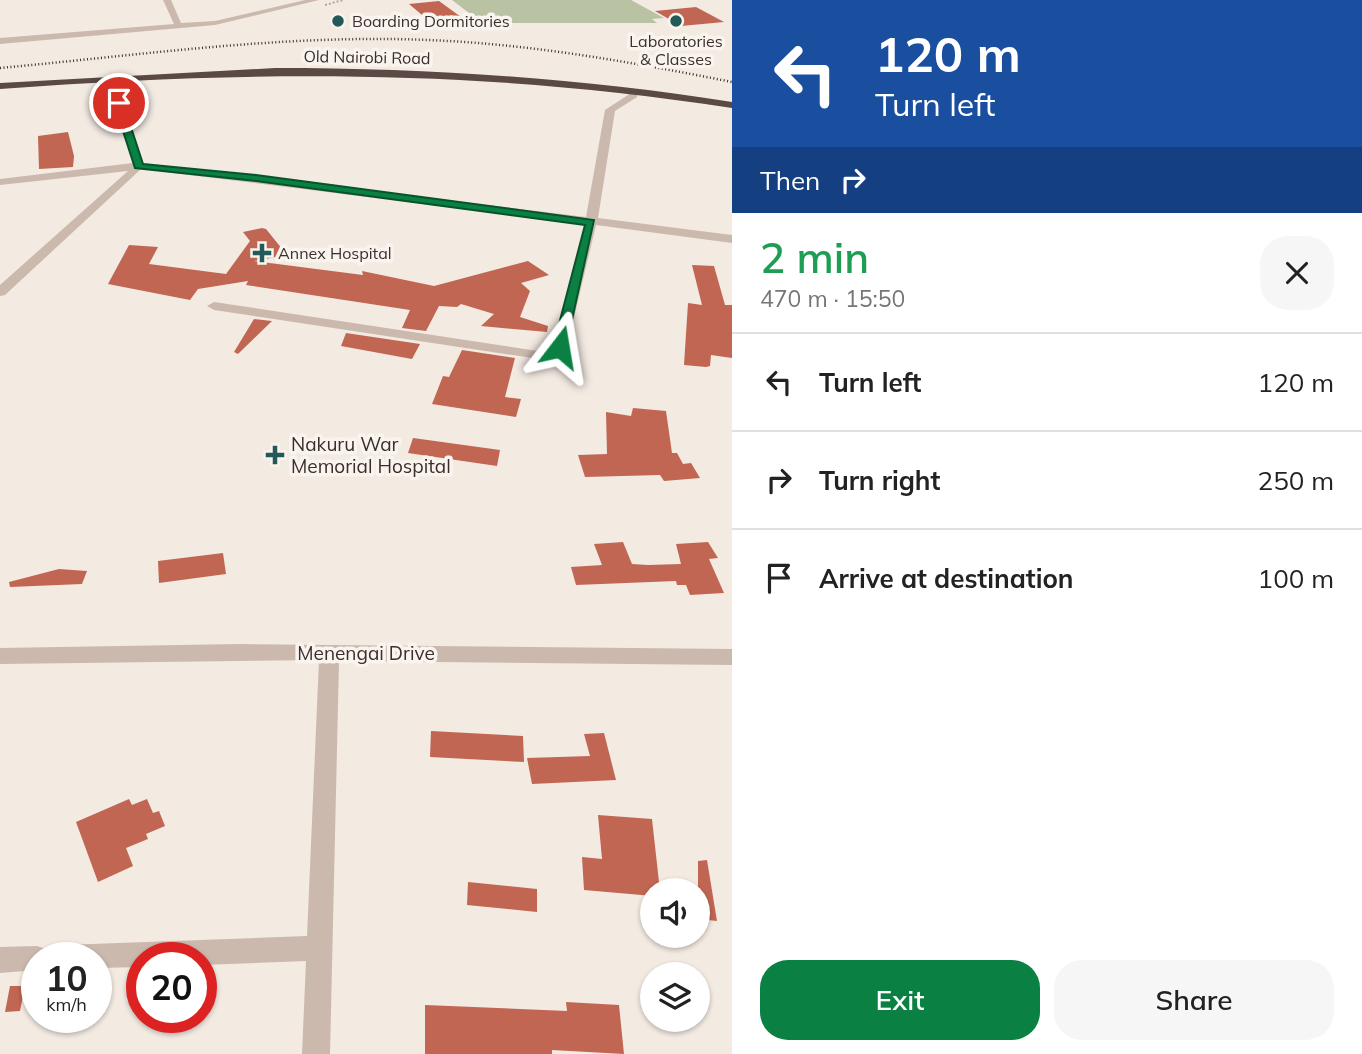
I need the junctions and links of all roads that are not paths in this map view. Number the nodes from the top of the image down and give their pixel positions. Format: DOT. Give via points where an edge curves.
graph roads {
  1 [pos="167,0"];
  2 [pos="314,0"];
  3 [pos="179,27"];
  4 [pos="0,41"];
  5 [pos="112,82"];
  6 [pos="0,89"];
  7 [pos="634,95"];
  8 [pos="732,107"];
  9 [pos="139,166"];
  10 [pos="0,182"];
  11 [pos="591,222"];
  12 [pos="732,239"];
  13 [pos="0,292"];
  14 [pos="214,306"];
  15 [pos="329,654"];
  16 [pos="0,656"];
  17 [pos="732,657"];
  18 [pos="320,948"];
  19 [pos="112,955"];
  20 [pos="21,959"];
  21 [pos="0,960"];
  22 [pos="316,1054"];
  1 -- 3 [label="street"];
  2 -- 3 [label="street" via="234,20"];
  3 -- 4 [label="street"];
  5 -- 6 [label="highway, Old Nairobi Road"];
  5 -- 7 [label="highway, Old Nairobi Road" via="257,76 422,78"];
  5 -- 9 [label="street"];
  6 -- 8 [label="highway, Old Nairobi Road" via="204,73 398,73 588,83"];
  7 -- 8 [label="highway, Old Nairobi Road"];
  7 -- 11 [label="street" via="610,110"];
  9 -- 10 [label="street"];
  9 -- 11 [label="street"];
  9 -- 13 [label="street"];
  11 -- 12 [label="street"];
  11 -- 14 [label="street" via="560,347 539,355"];
  15 -- 16 [label="street, Menengai Drive"];
  15 -- 17 [label="street, Menengai Drive"];
  15 -- 18 [label="street"];
  18 -- 19 [label="street"];
  18 -- 22 [label="street"];
  20 -- 21 [label="street"];
}
